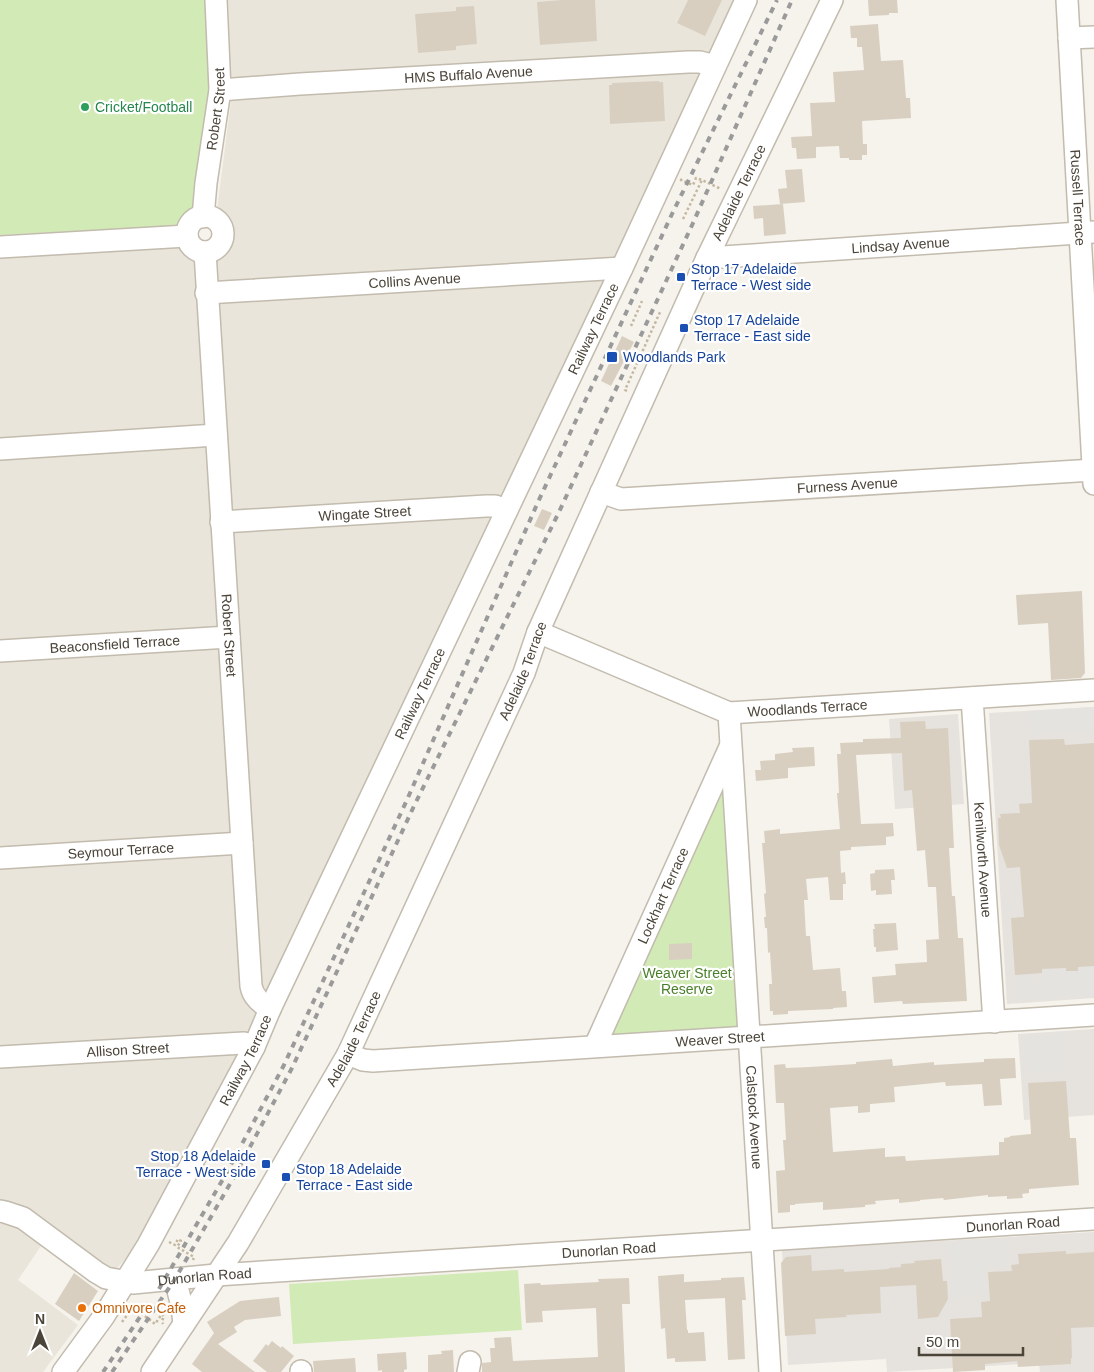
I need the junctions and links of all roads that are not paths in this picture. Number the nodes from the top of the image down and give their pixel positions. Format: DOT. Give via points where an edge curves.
graph roads {
  1 [pos="216,0"];
  2 [pos="746,0"];
  3 [pos="832,0"];
  4 [pos="1067,0"];
  5 [pos="1094,37"];
  6 [pos="1069,38"];
  7 [pos="715,66"];
  8 [pos="220,90"];
  9 [pos="203,217"];
  10 [pos="1087,232"];
  11 [pos="187,236"];
  12 [pos="0,247"];
  13 [pos="205,252"];
  14 [pos="707,258"];
  15 [pos="622,268"];
  16 [pos="206,293"];
  17 [pos="216,435"];
  18 [pos="0,449"];
  19 [pos="1094,475"];
  20 [pos="601,492"];
  21 [pos="507,510"];
  22 [pos="221,522"];
  23 [pos="538,632"];
  24 [pos="229,637"];
  25 [pos="0,651"];
  26 [pos="1094,690"];
  27 [pos="972,698"];
  28 [pos="730,713"];
  29 [pos="732,744"];
  30 [pos="242,844"];
  31 [pos="0,858"];
  32 [pos="270,1009"];
  33 [pos="1094,1015"];
  34 [pos="994,1022"];
  35 [pos="750,1037"];
  36 [pos="595,1046"];
  37 [pos="254,1047"];
  38 [pos="348,1054"];
  39 [pos="0,1057"];
  40 [pos="0,1211"];
  41 [pos="1094,1219"];
  42 [pos="762,1241"];
  43 [pos="216,1275"];
  44 [pos="175,1279"];
  45 [pos="125,1282"];
  46 [pos="179,1331"];
  47 [pos="63,1372"];
  48 [pos="152,1372"];
  49 [pos="770,1372"];
  1 -- 8 [label="street, Robert Street"];
  2 -- 7 [label="street, Railway Terrace"];
  3 -- 14 [label="street, Adelaide Terrace"];
  4 -- 6 [label="street, Russell Terrace"];
  5 -- 6 [label="street"];
  6 -- 10 [label="street, Russell Terrace"];
  7 -- 8 [label="street, HMS Buffalo Avenue" via="688,62"];
  7 -- 15 [label="street, Railway Terrace"];
  8 -- 9 [label="street, Robert Street"];
  9 -- 11 [label="street" via="191,223"];
  9 -- 13 [label="street" via="216,220 222,234 217,248"];
  10 -- 14 [label="street, Lindsay Avenue"];
  10 -- 19 [label="street, Russell Terrace"];
  11 -- 12 [label="street"];
  11 -- 13 [label="street" via="192,247"];
  13 -- 16 [label="street, Robert Street"];
  14 -- 20 [label="street, Adelaide Terrace"];
  15 -- 16 [label="street, Collins Avenue"];
  15 -- 21 [label="street, Railway Terrace"];
  16 -- 17 [label="street, Robert Street"];
  17 -- 18 [label="street"];
  17 -- 22 [label="street, Robert Street"];
  19 -- 20 [label="street, Furness Avenue" via="621,499"];
  20 -- 23 [label="street, Adelaide Terrace"];
  21 -- 22 [label="street, Wingate Street" via="486,506"];
  21 -- 32 [label="street, Railway Terrace"];
  22 -- 24 [label="street, Robert Street"];
  23 -- 28 [label="street, Woodlands Terrace"];
  23 -- 38 [label="street, Adelaide Terrace" via="524,673"];
  24 -- 25 [label="street, Beaconsfield Terrace"];
  24 -- 30 [label="street, Robert Street"];
  26 -- 27 [label="street, Woodlands Terrace"];
  27 -- 28 [label="street, Woodlands Terrace"];
  27 -- 34 [label="street, Kenilworth Avenue"];
  28 -- 29 [label="street, Calstock Avenue"];
  29 -- 35 [label="street, Calstock Avenue"];
  29 -- 36 [label="street, Lockhart Terrace"];
  30 -- 31 [label="street, Seymour Terrace"];
  30 -- 32 [label="street, Robert Street" via="251,986 255,997"];
  32 -- 37 [label="street, Railway Terrace"];
  33 -- 34 [label="street, Weaver Street"];
  34 -- 35 [label="street, Weaver Street"];
  35 -- 36 [label="street, Weaver Street"];
  35 -- 42 [label="street, Calstock Avenue"];
  36 -- 38 [label="street, Weaver Street" via="373,1061"];
  37 -- 39 [label="street, Allison Street" via="244,1043"];
  37 -- 45 [label="street, Railway Terrace"];
  38 -- 43 [label="street, Adelaide Terrace"];
  40 -- 45 [label="street, Dunorlan Road" via="23,1218 106,1278"];
  41 -- 42 [label="street, Dunorlan Road"];
  42 -- 43 [label="street, Dunorlan Road"];
  42 -- 49 [label="street, Calstock Avenue"];
  43 -- 44 [label="street, Dunorlan Road"];
  43 -- 46 [label="street, Adelaide Terrace"];
  44 -- 45 [label="street, Dunorlan Road"];
  44 -- 46 [label="street" via="182,1306"];
  45 -- 47 [label="street, Railway Terrace"];
  46 -- 48 [label="street, Adelaide Terrace"];
}
